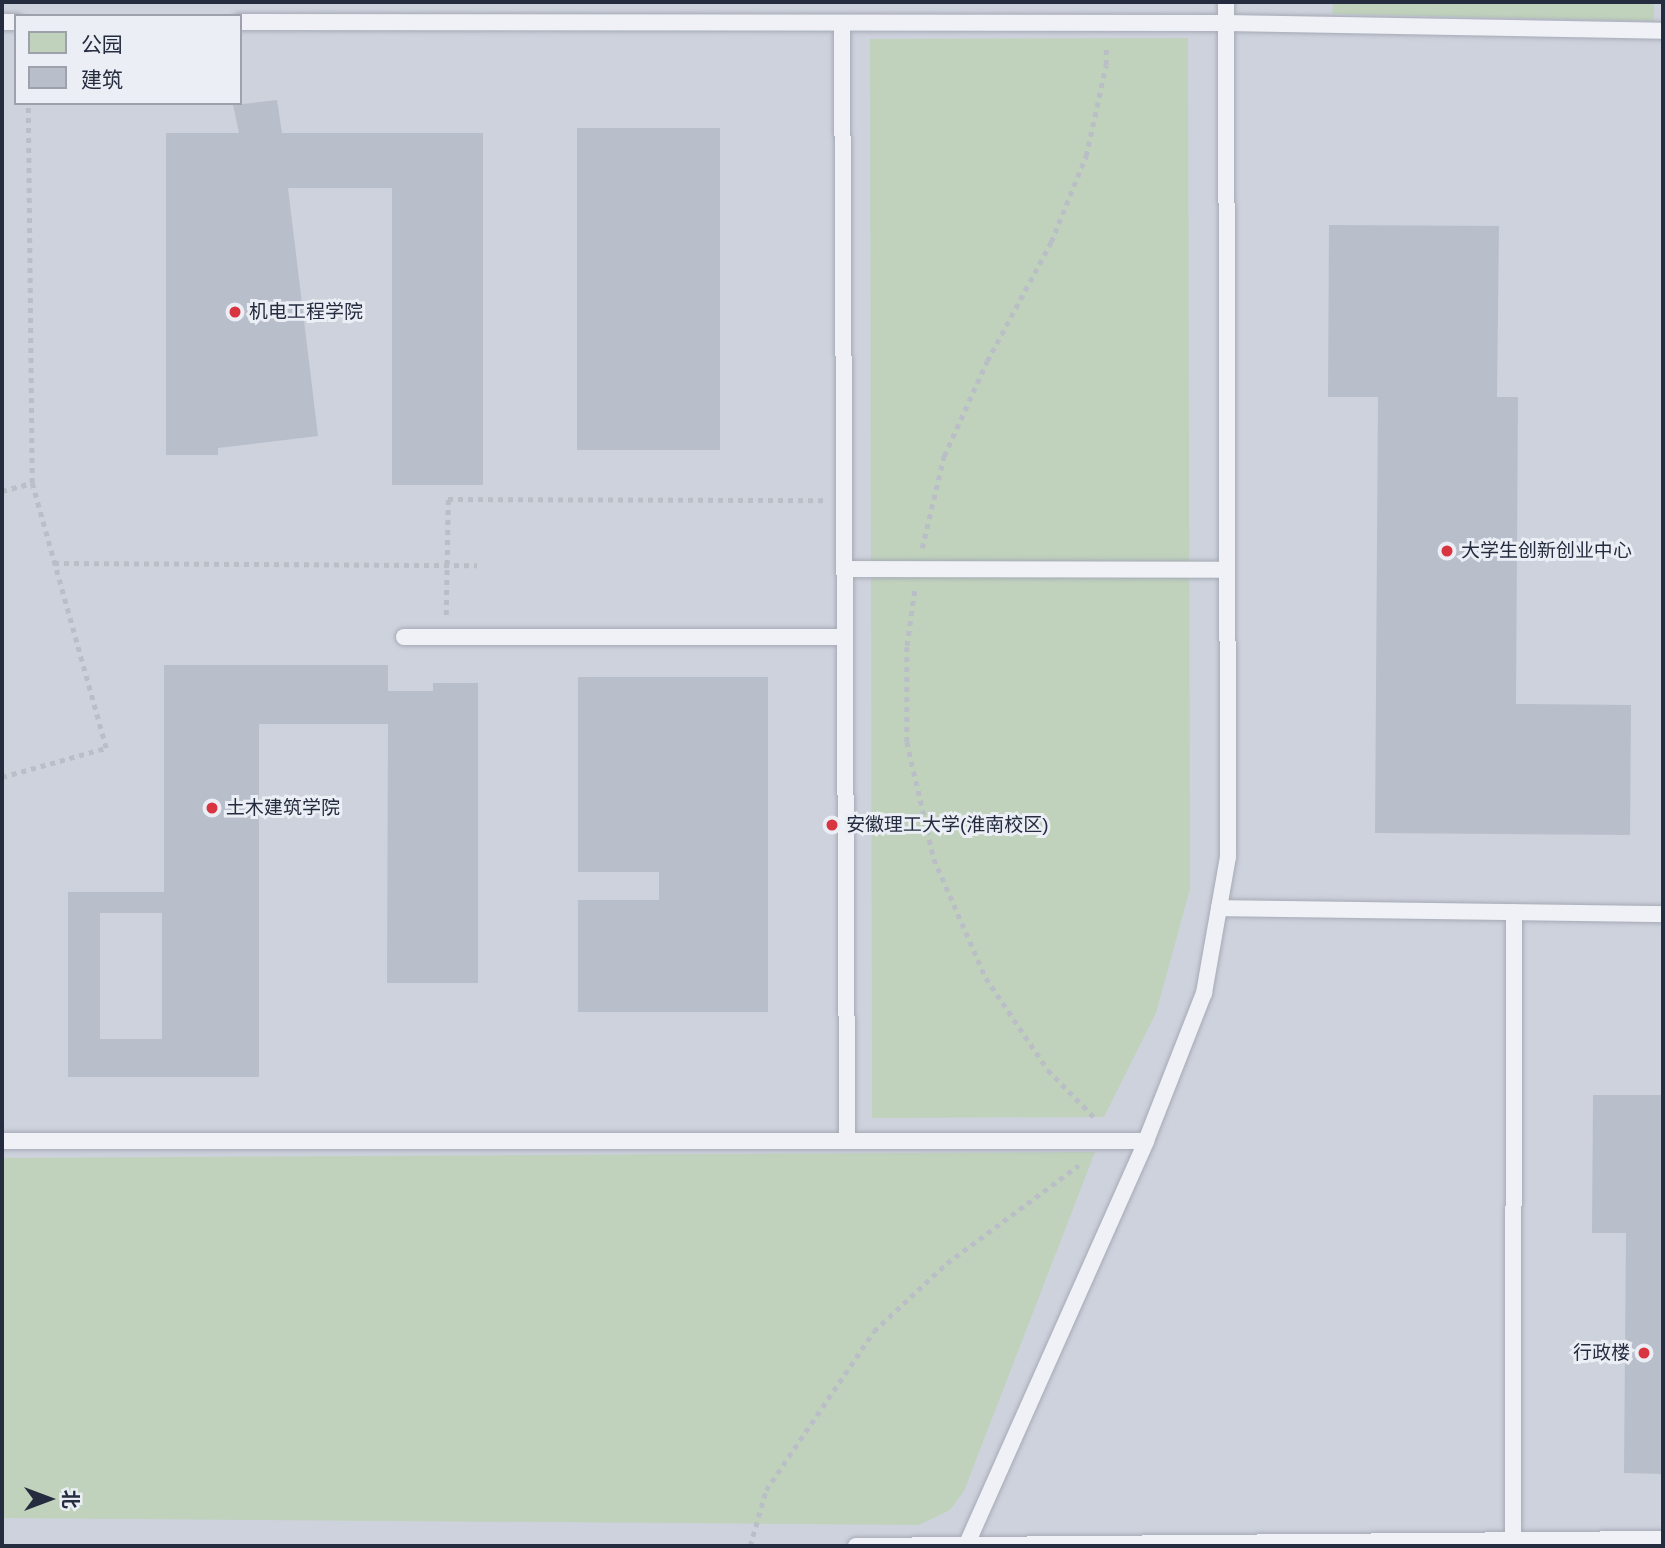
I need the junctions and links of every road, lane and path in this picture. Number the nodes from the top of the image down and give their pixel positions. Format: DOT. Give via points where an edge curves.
graph roads {
  1 [pos="1226,2"];
  2 [pos="242,22"];
  3 [pos="842,23"];
  4 [pos="1226,23"];
  5 [pos="1663,31"];
  6 [pos="28,105"];
  7 [pos="32,483"];
  8 [pos="2,491"];
  9 [pos="844,500"];
  10 [pos="54,563"];
  11 [pos="447,565"];
  12 [pos="477,565"];
  13 [pos="844,569"];
  14 [pos="1227,570"];
  15 [pos="404,637"];
  16 [pos="446,637"];
  17 [pos="844,637"];
  18 [pos="2,777"];
  19 [pos="1219,908"];
  20 [pos="1514,912"];
  21 [pos="1663,914"];
  22 [pos="846,1139"];
  23 [pos="2,1141"];
  24 [pos="1111,1141"];
  25 [pos="1146,1141"];
  26 [pos="1513,1538"];
  27 [pos="1663,1539"];
  28 [pos="1350,1544"];
  29 [pos="966,1545"];
  30 [pos="750,1546"];
  31 [pos="856,1546"];
  1 -- 4 [label="lane"];
  2 -- 3 [label="lane"];
  3 -- 4 [label="lane"];
  3 -- 9 [label="lane"];
  4 -- 5 [label="lane"];
  4 -- 14 [label="lane"];
  6 -- 7 [label="path"];
  7 -- 8 [label="path"];
  7 -- 10 [label="path"];
  9 -- 11 [label="path" via="448,499"];
  9 -- 13 [label="lane"];
  10 -- 11 [label="path"];
  10 -- 18 [label="path" via="106,748"];
  11 -- 12 [label="path"];
  11 -- 16 [label="path"];
  13 -- 14 [label="lane"];
  13 -- 17 [label="lane"];
  14 -- 19 [label="lane" via="1228,857"];
  15 -- 16 [label="lane"];
  16 -- 17 [label="lane"];
  17 -- 22 [label="lane"];
  19 -- 20 [label="lane"];
  19 -- 25 [label="lane" via="1204,993"];
  20 -- 21 [label="lane"];
  20 -- 26 [label="lane"];
  22 -- 23 [label="lane"];
  22 -- 24 [label="lane"];
  24 -- 25 [label="lane"];
  24 -- 30 [label="path" via="947,1263 874,1331 766,1490"];
  25 -- 29 [label="lane"];
  27 -- 28 [label="lane"];
  28 -- 29 [label="lane"];
  29 -- 31 [label="lane"];
}
